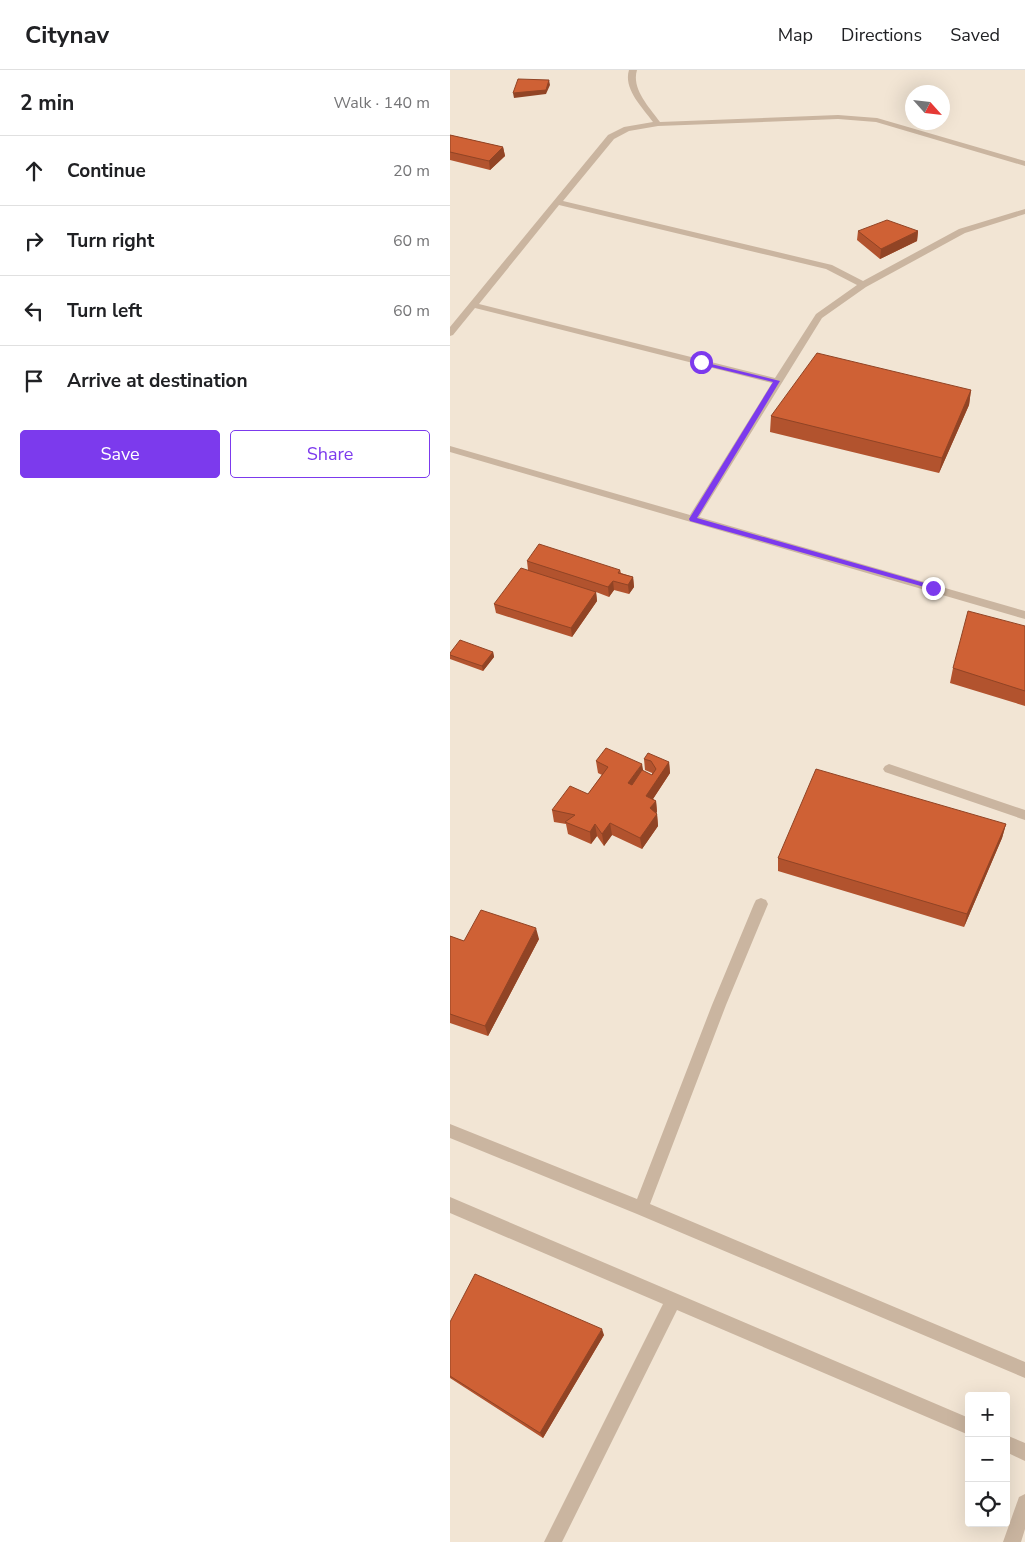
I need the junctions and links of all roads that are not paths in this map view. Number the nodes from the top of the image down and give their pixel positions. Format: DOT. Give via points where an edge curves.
graph roads {
  1 [pos="633,70"];
  2 [pos="658,124"];
  3 [pos="1025,164"];
  4 [pos="557,202"];
  5 [pos="1025,211"];
  6 [pos="863,284"];
  7 [pos="473,305"];
  8 [pos="450,333"];
  9 [pos="777,381"];
  10 [pos="450,449"];
  11 [pos="693,519"];
  12 [pos="1025,615"];
  13 [pos="889,769"];
  14 [pos="1025,815"];
  15 [pos="761,904"];
  16 [pos="450,1130"];
  17 [pos="450,1205"];
  18 [pos="641,1208"];
  19 [pos="673,1300"];
  20 [pos="1025,1370"];
  21 [pos="965,1425"];
  22 [pos="1010,1446"];
  23 [pos="1025,1452"];
  24 [pos="1025,1503"];
  25 [pos="553,1542"];
  26 [pos="1012,1542"];
  1 -- 2 [label="street" via="631,84"];
  2 -- 3 [label="street" via="861,118 878,120"];
  2 -- 4 [label="street" via="627,129 611,137"];
  4 -- 6 [label="street" via="829,267"];
  4 -- 7 [label="street"];
  5 -- 6 [label="street" via="962,232"];
  6 -- 9 [label="street" via="819,316"];
  7 -- 8 [label="street"];
  7 -- 9 [label="street"];
  9 -- 11 [label="street"];
  10 -- 11 [label="street"];
  11 -- 12 [label="street"];
  13 -- 14 [label="street"];
  15 -- 18 [label="street"];
  16 -- 18 [label="street"];
  17 -- 19 [label="street"];
  18 -- 20 [label="street"];
  19 -- 21 [label="street"];
  19 -- 25 [label="street"];
  22 -- 23 [label="street"];
  24 -- 26 [label="street"];
}
